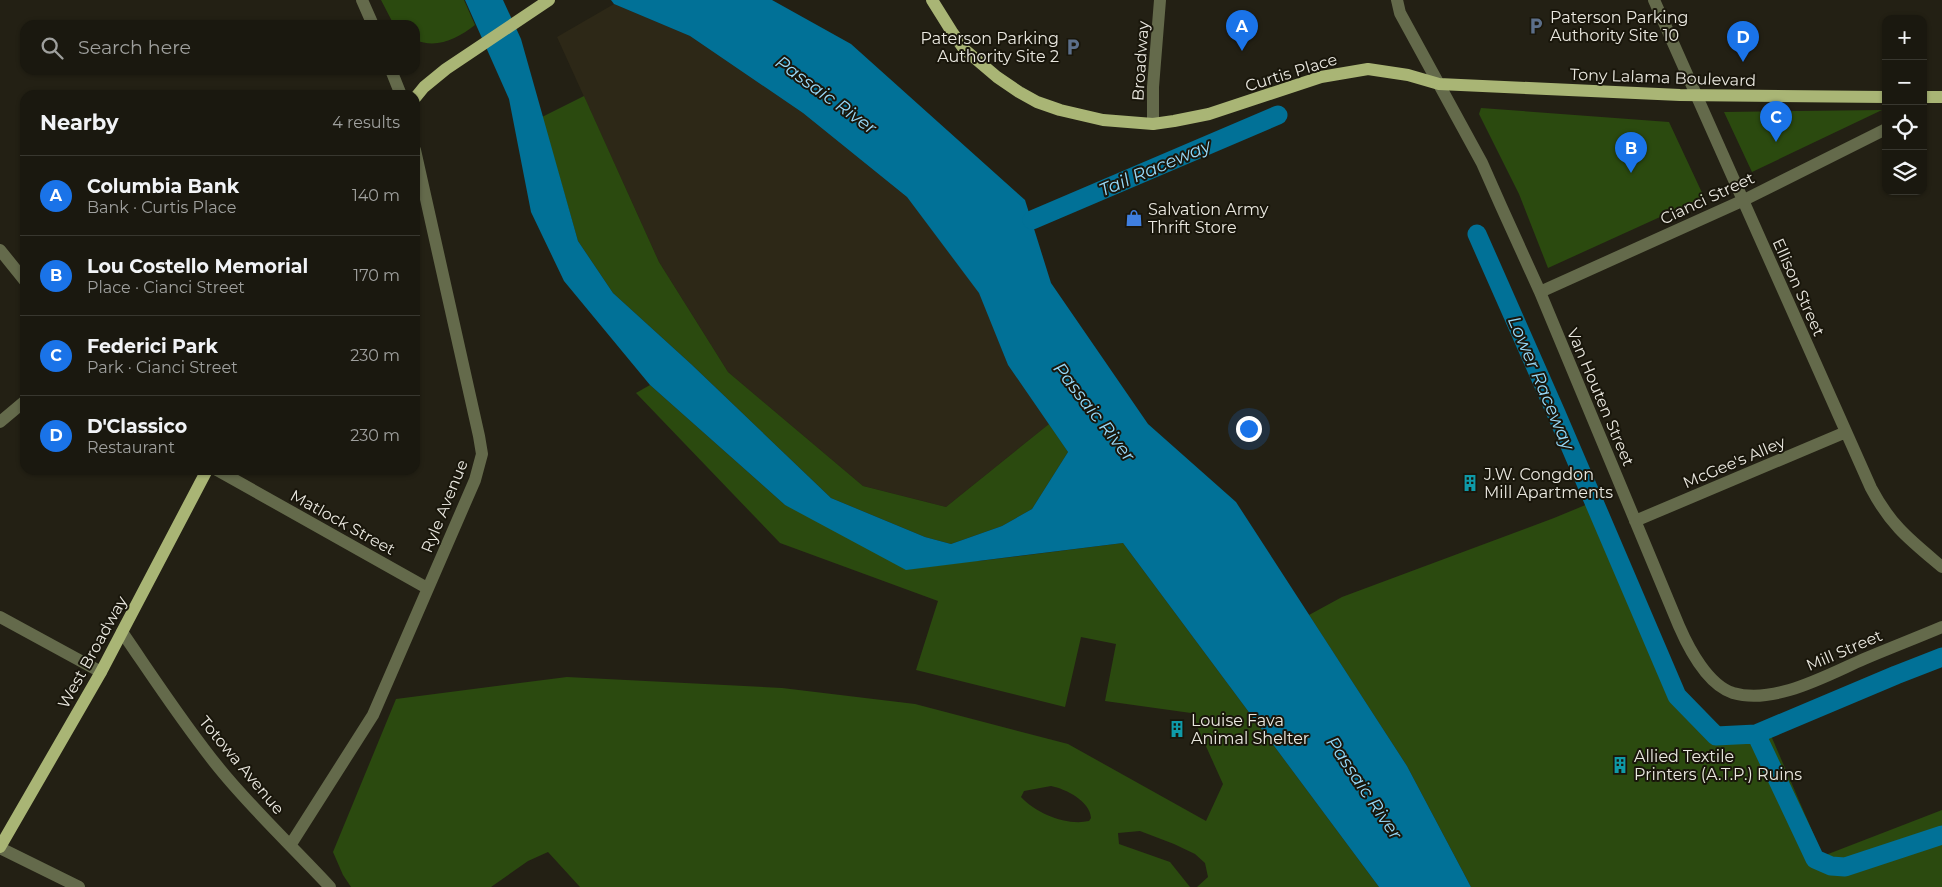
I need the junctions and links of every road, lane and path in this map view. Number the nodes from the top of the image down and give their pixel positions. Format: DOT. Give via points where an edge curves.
graph roads {
  1 [pos="362,0"];
  2 [pos="550,0"];
  3 [pos="932,0"];
  4 [pos="1160,0"];
  5 [pos="1396,0"];
  6 [pos="1654,0"];
  7 [pos="371,20"];
  8 [pos="394,75"];
  9 [pos="1439,84"];
  10 [pos="398,90"];
  11 [pos="420,91"];
  12 [pos="1696,95"];
  13 [pos="1882,96"];
  14 [pos="1927,97"];
  15 [pos="1942,97"];
  16 [pos="1153,124"];
  17 [pos="1882,131"];
  18 [pos="420,172"];
  19 [pos="1744,200"];
  20 [pos="0,250"];
  21 [pos="20,275"];
  22 [pos="1540,292"];
  23 [pos="20,405"];
  24 [pos="0,422"];
  25 [pos="1846,432"];
  26 [pos="203,475"];
  27 [pos="226,475"];
  28 [pos="1635,521"];
  29 [pos="1942,567"];
  30 [pos="427,588"];
  31 [pos="0,617"];
  32 [pos="1942,627"];
  33 [pos="122,632"];
  34 [pos="101,672"];
  35 [pos="1755,694"];
  36 [pos="291,844"];
  37 [pos="0,847"];
  38 [pos="79,887"];
  39 [pos="330,887"];
  1 -- 7 [label="street"];
  2 -- 11 [label="main road" via="443,71"];
  3 -- 16 [label="main road, Curtis Place" via="964,49 1019,92 1060,110 1103,120"];
  4 -- 16 [label="street, Broadway"];
  5 -- 9 [label="street, Van Houten Street"];
  6 -- 12 [label="street, Ellison Street"];
  8 -- 10 [label="street"];
  9 -- 12 [label="main road, Tony Lalama Boulevard"];
  9 -- 16 [label="main road, Curtis Place" via="1368,69 1346,72 1321,77 1210,114"];
  9 -- 22 [label="street, Van Houten Street" via="1482,163"];
  12 -- 13 [label="main road, Tony Lalama Boulevard"];
  12 -- 19 [label="street, Ellison Street"];
  14 -- 15 [label="main road"];
  17 -- 19 [label="street, Cianci Street"];
  18 -- 30 [label="street, Ryle Avenue" via="482,454"];
  19 -- 22 [label="street, Cianci Street"];
  19 -- 25 [label="street, Ellison Street"];
  20 -- 21 [label="street"];
  22 -- 28 [label="street, Van Houten Street"];
  23 -- 24 [label="street"];
  25 -- 28 [label="street, McGee's Alley"];
  25 -- 29 [label="street, Ellison Street" via="1870,488 1887,516 1900,532"];
  26 -- 33 [label="main road, West Broadway"];
  27 -- 30 [label="street, Matlock Street"];
  28 -- 35 [label="street, Van Houten Street" via="1682,632 1700,665 1718,684 1732,692"];
  30 -- 36 [label="street, Ryle Avenue" via="373,715"];
  31 -- 34 [label="street"];
  32 -- 35 [label="street, Mill Street" via="1800,686"];
  33 -- 34 [label="main road, West Broadway"];
  33 -- 36 [label="street, Totowa Avenue" via="219,768"];
  34 -- 37 [label="main road, West Broadway"];
  36 -- 39 [label="street, Totowa Avenue"];
  37 -- 38 [label="street"];
}
